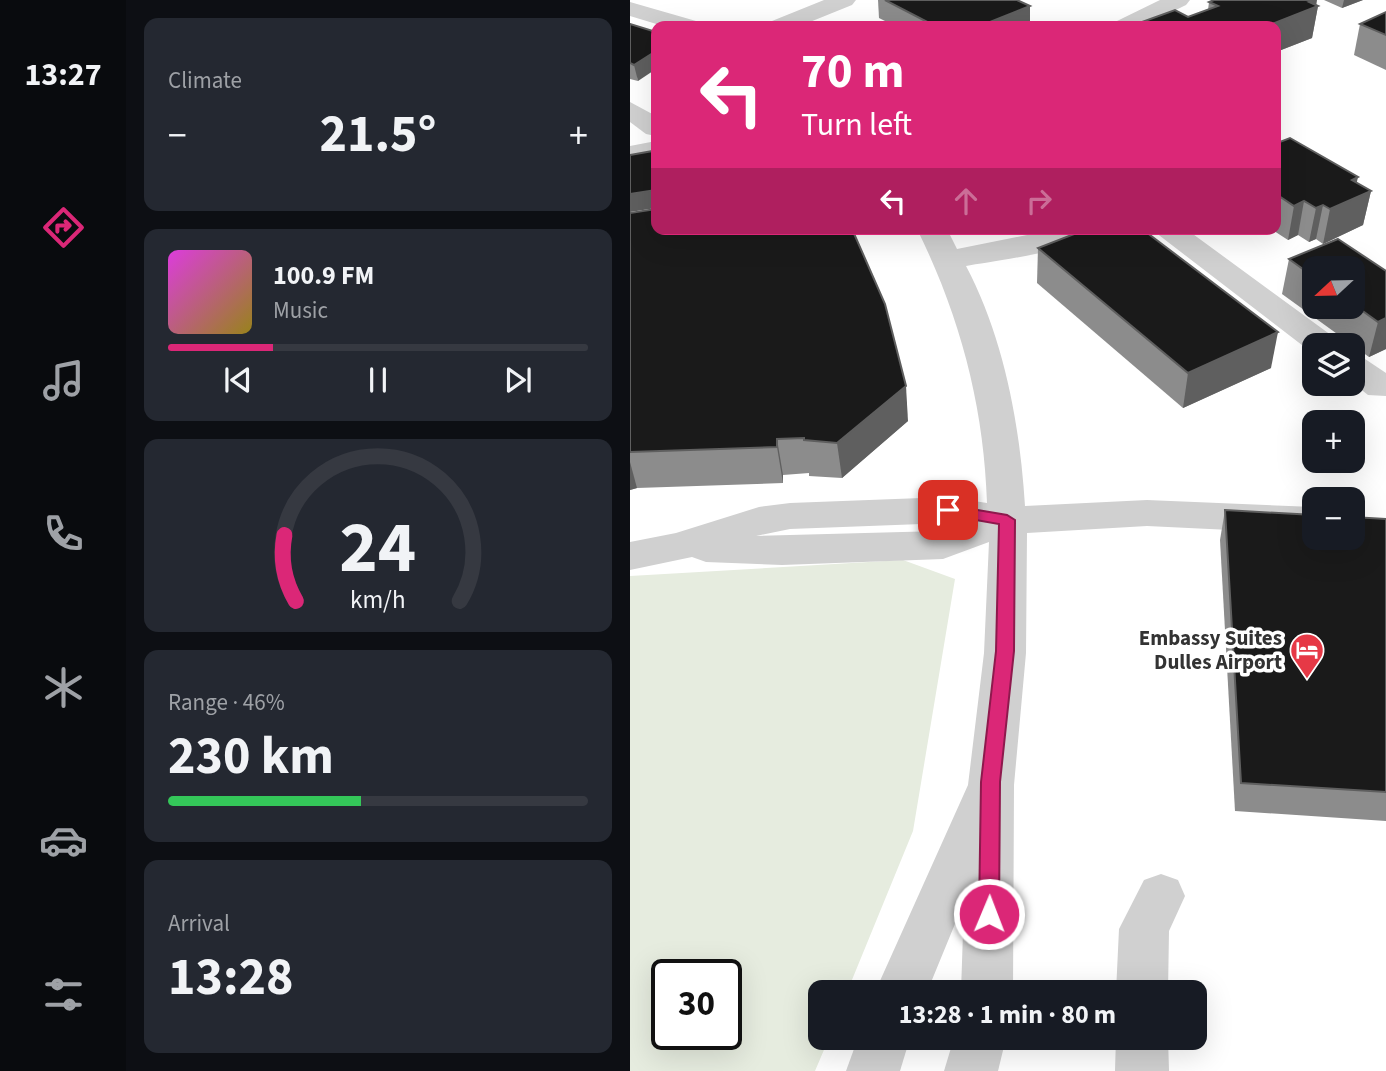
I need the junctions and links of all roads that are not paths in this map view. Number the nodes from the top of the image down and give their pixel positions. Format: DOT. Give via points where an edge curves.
graph roads {
  1 [pos="844,0"];
  2 [pos="1178,0"];
  3 [pos="630,9"];
  4 [pos="671,21"];
  5 [pos="792,21"];
  6 [pos="1135,21"];
  7 [pos="636,105"];
  8 [pos="651,122"];
  9 [pos="651,150"];
  10 [pos="630,154"];
  11 [pos="977,235"];
  12 [pos="1070,235"];
  13 [pos="1174,235"];
  14 [pos="940,243"];
  15 [pos="1306,333"];
  16 [pos="1365,376"];
  17 [pos="1386,384"];
  18 [pos="1302,519"];
  19 [pos="1007,520"];
  20 [pos="630,556"];
  21 [pos="991,782"];
  22 [pos="1160,897"];
  23 [pos="906,980"];
  24 [pos="988,980"];
  25 [pos="1142,980"];
  26 [pos="880,1050"];
  27 [pos="977,1050"];
  28 [pos="1142,1050"];
  29 [pos="873,1071"];
  30 [pos="971,1071"];
  31 [pos="1142,1071"];
  1 -- 5 [label="street"];
  2 -- 6 [label="street"];
  3 -- 4 [label="street"];
  7 -- 8 [label="street"];
  9 -- 10 [label="street"];
  11 -- 14 [label="street"];
  12 -- 14 [label="street" via="1048,242"];
  13 -- 15 [label="street"];
  14 -- 19 [label="street" via="979,344 990,388"];
  16 -- 17 [label="street" via="1380,387"];
  18 -- 19 [label="street" via="1147,513"];
  19 -- 20 [label="street" via="943,545 782,551 677,547"];
  19 -- 21 [label="street" via="1005,651"];
  21 -- 23 [label="street"];
  21 -- 24 [label="street"];
  22 -- 25 [label="street" via="1144,929"];
  26 -- 29 [label="street"];
  27 -- 30 [label="street"];
  28 -- 31 [label="street"];
}
